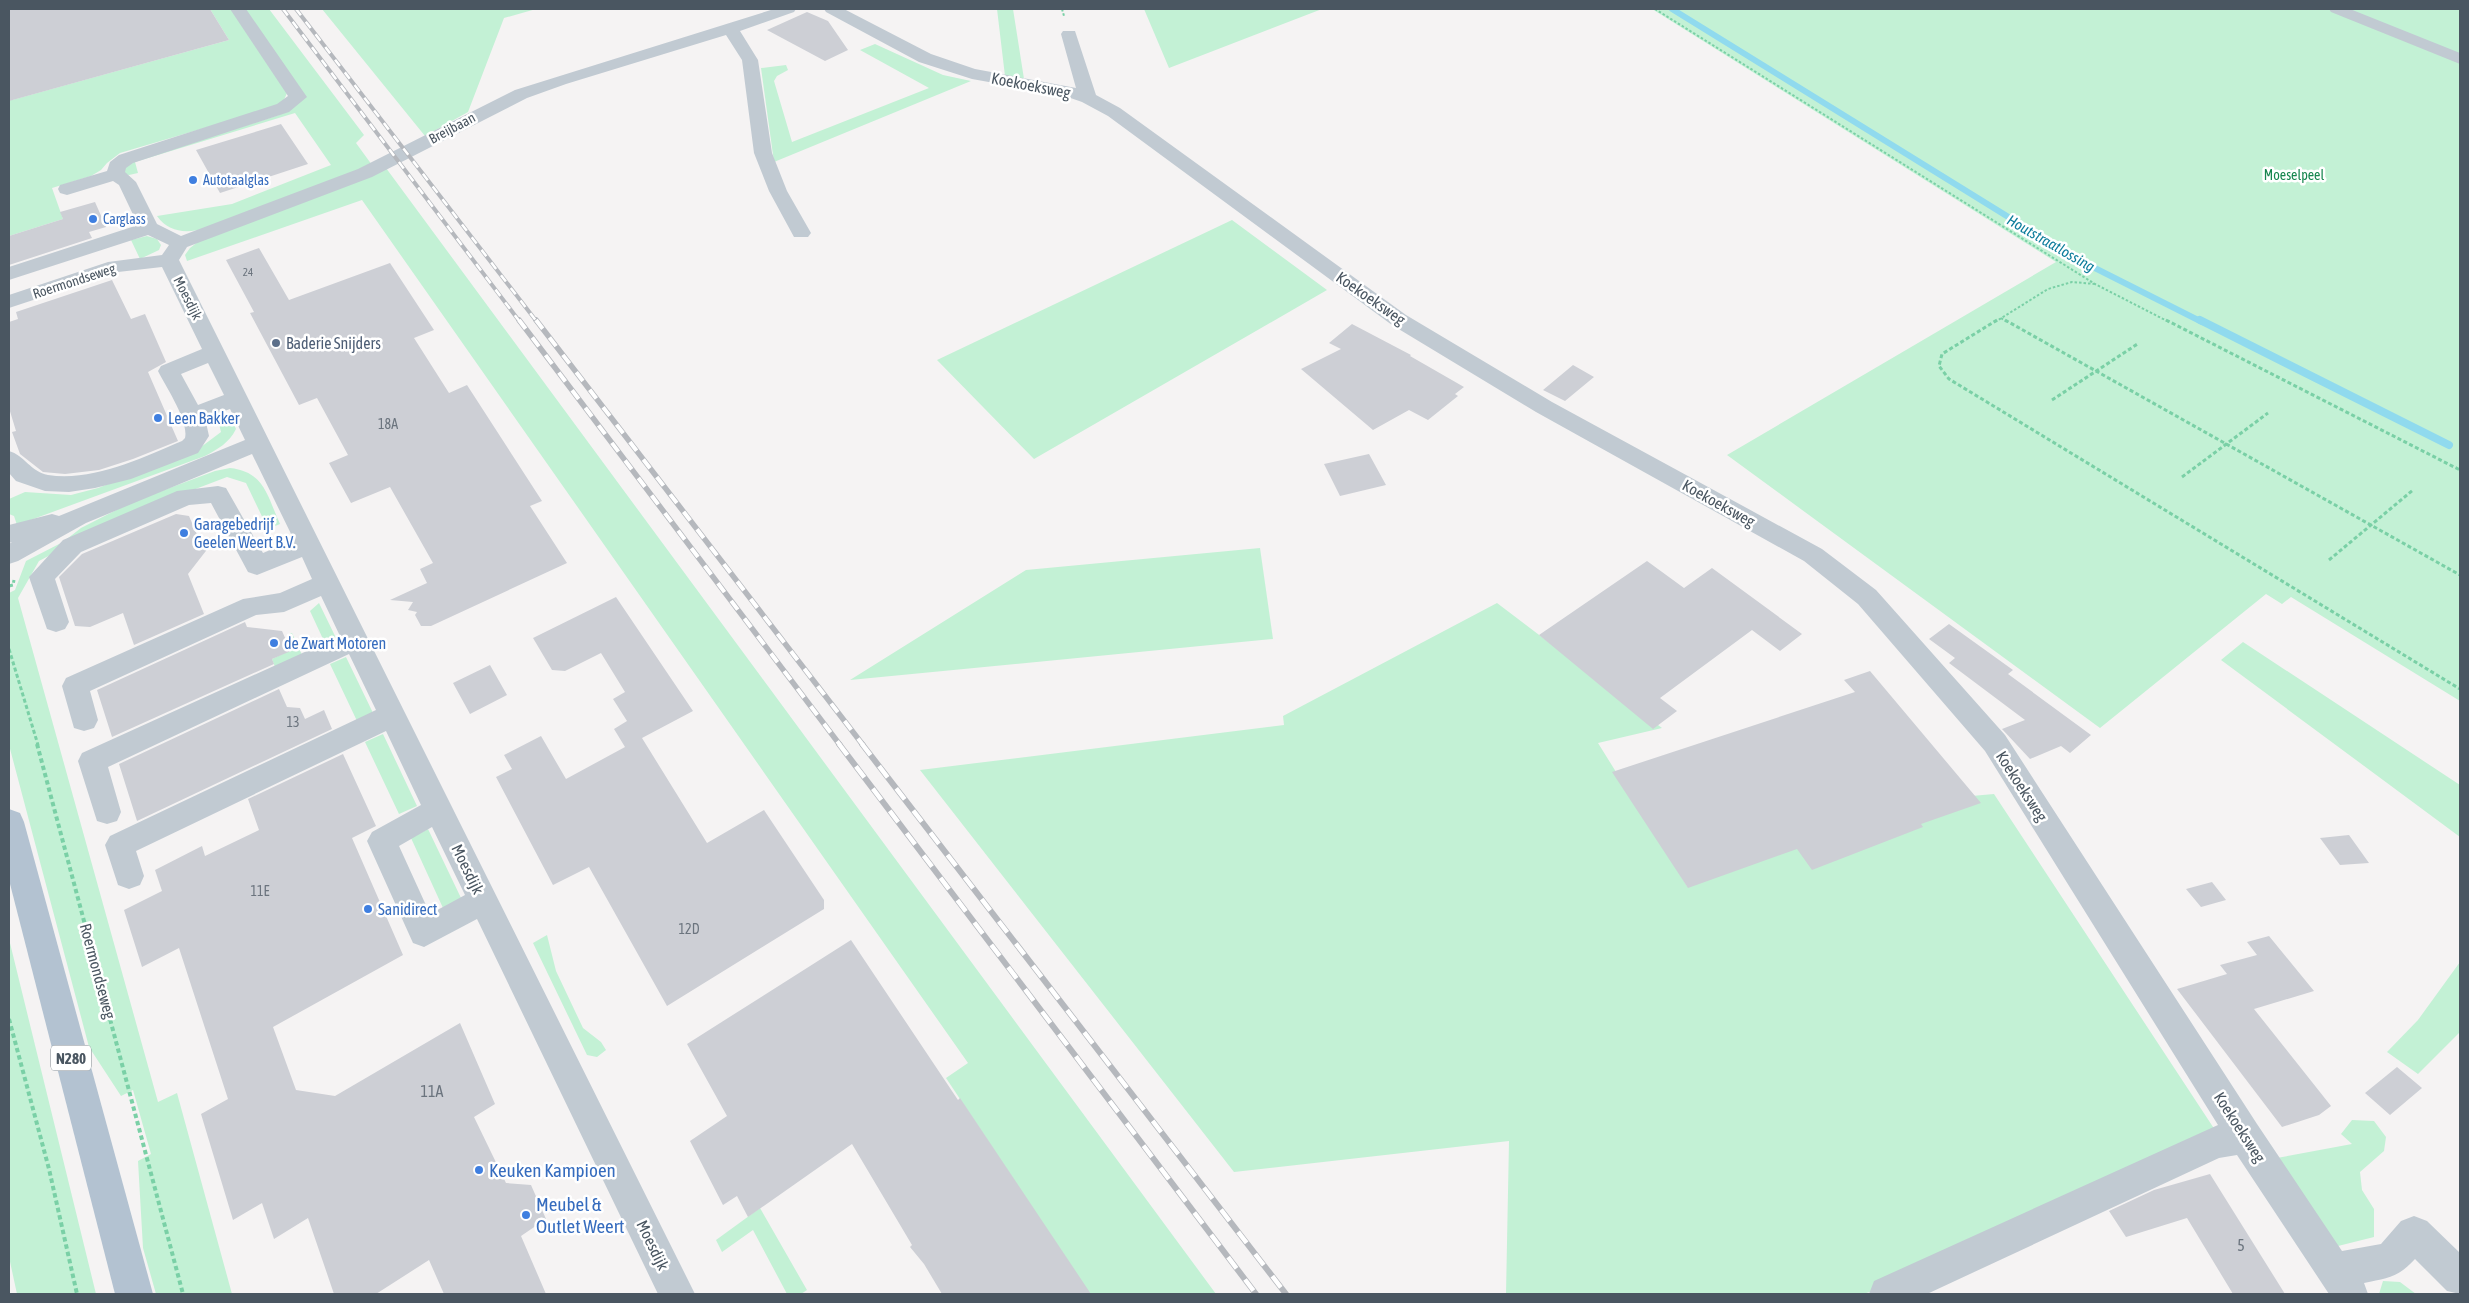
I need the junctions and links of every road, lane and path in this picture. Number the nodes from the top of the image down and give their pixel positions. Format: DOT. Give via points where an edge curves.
graph roads {
  1 [pos="238,9"];
  2 [pos="788,9"];
  3 [pos="832,9"];
  4 [pos="1655,9"];
  5 [pos="2337,9"];
  6 [pos="730,29"];
  7 [pos="1069,34"];
  8 [pos="2460,59"];
  9 [pos="1088,98"];
  10 [pos="115,174"];
  11 [pos="67,189"];
  12 [pos="149,228"];
  13 [pos="801,233"];
  14 [pos="174,252"];
  15 [pos="9,274"];
  16 [pos="2095,284"];
  17 [pos="9,302"];
  18 [pos="2001,317"];
  19 [pos="2139,343"];
  20 [pos="215,352"];
  21 [pos="2096,371"];
  22 [pos="236,398"];
  23 [pos="2052,400"];
  24 [pos="2268,413"];
  25 [pos="192,416"];
  26 [pos="258,443"];
  27 [pos="2226,444"];
  28 [pos="9,459"];
  29 [pos="2460,470"];
  30 [pos="2182,476"];
  31 [pos="2413,490"];
  32 [pos="77,517"];
  33 [pos="2371,525"];
  34 [pos="9,534"];
  35 [pos="308,544"];
  36 [pos="9,555"];
  37 [pos="2329,560"];
  38 [pos="2460,575"];
  39 [pos="327,583"];
  40 [pos="56,622"];
  41 [pos="355,640"];
  42 [pos="9,649"];
  43 [pos="2460,690"];
  44 [pos="392,715"];
  45 [pos="84,720"];
  46 [pos="439,809"];
  47 [pos="108,812"];
  48 [pos="9,822"];
  49 [pos="129,876"];
  50 [pos="483,900"];
  51 [pos="9,1018"];
  52 [pos="14,1038"];
  53 [pos="9,1041"];
  54 [pos="2245,1136"];
  55 [pos="2460,1278"];
  56 [pos="2342,1282"];
  57 [pos="77,1294"];
  58 [pos="134,1294"];
  59 [pos="183,1294"];
  60 [pos="677,1294"];
  61 [pos="1887,1294"];
  1 -- 10 [label="street" via="298,97 283,108 126,159 117,166"];
  2 -- 6 [label="street, Breijbaan"];
  3 -- 9 [label="street, Koekoeksweg" via="925,58 972,74 1066,90"];
  4 -- 16 [label="path"];
  5 -- 8 [label="street"];
  6 -- 13 [label="street" via="750,60 763,154"];
  6 -- 14 [label="street, Breijbaan" via="521,94 365,173"];
  7 -- 9 [label="street"];
  9 -- 54 [label="street, Koekoeksweg" via="1114,112 1399,320 1544,406 1813,555 1867,597 1995,743"];
  10 -- 11 [label="street"];
  10 -- 12 [label="street" via="127,182"];
  12 -- 14 [label="street"];
  12 -- 15 [label="street"];
  14 -- 17 [label="street, Roermondseweg" via="115,266"];
  14 -- 20 [label="street, Moesdijk"];
  16 -- 18 [label="path" via="2072,282 2048,289"];
  16 -- 29 [label="path"];
  18 -- 21 [label="path"];
  18 -- 43 [label="path" via="1942,354 1939,366 1949,379"];
  19 -- 21 [label="path"];
  20 -- 22 [label="street, Moesdijk"];
  20 -- 25 [label="street" via="169,370"];
  21 -- 23 [label="path"];
  21 -- 27 [label="path"];
  22 -- 25 [label="street"];
  22 -- 26 [label="street, Moesdijk"];
  24 -- 27 [label="path"];
  25 -- 28 [label="lane" via="200,434 190,447 86,483 53,484 26,477 13,467"];
  26 -- 32 [label="street"];
  26 -- 35 [label="street, Moesdijk"];
  27 -- 30 [label="path"];
  27 -- 33 [label="path"];
  31 -- 33 [label="path"];
  32 -- 34 [label="street"];
  32 -- 36 [label="street"];
  33 -- 37 [label="path"];
  33 -- 38 [label="path"];
  35 -- 39 [label="street, Moesdijk"];
  35 -- 40 [label="street" via="257,566 218,494 185,497 72,546 42,577"];
  39 -- 41 [label="street, Moesdijk"];
  39 -- 45 [label="street" via="284,602 252,606 75,686"];
  41 -- 44 [label="street, Moesdijk"];
  41 -- 47 [label="street" via="92,761"];
  42 -- 59 [label="path, Roermondseweg" via="32,724"];
  44 -- 46 [label="street, Moesdijk"];
  44 -- 49 [label="street" via="120,845"];
  46 -- 50 [label="street, Moesdijk"];
  46 -- 50 [label="street" via="382,841 424,933"];
  48 -- 58 [label="main road, N280"];
  50 -- 60 [label="street, Moesdijk"];
  51 -- 52 [label="path"];
  52 -- 53 [label="path"];
  52 -- 57 [label="path" via="49,1169"];
  54 -- 56 [label="street, Koekoeksweg"];
  54 -- 61 [label="street" via="2217,1142"];
  55 -- 56 [label="street" via="2414,1234 2390,1260"];
}
